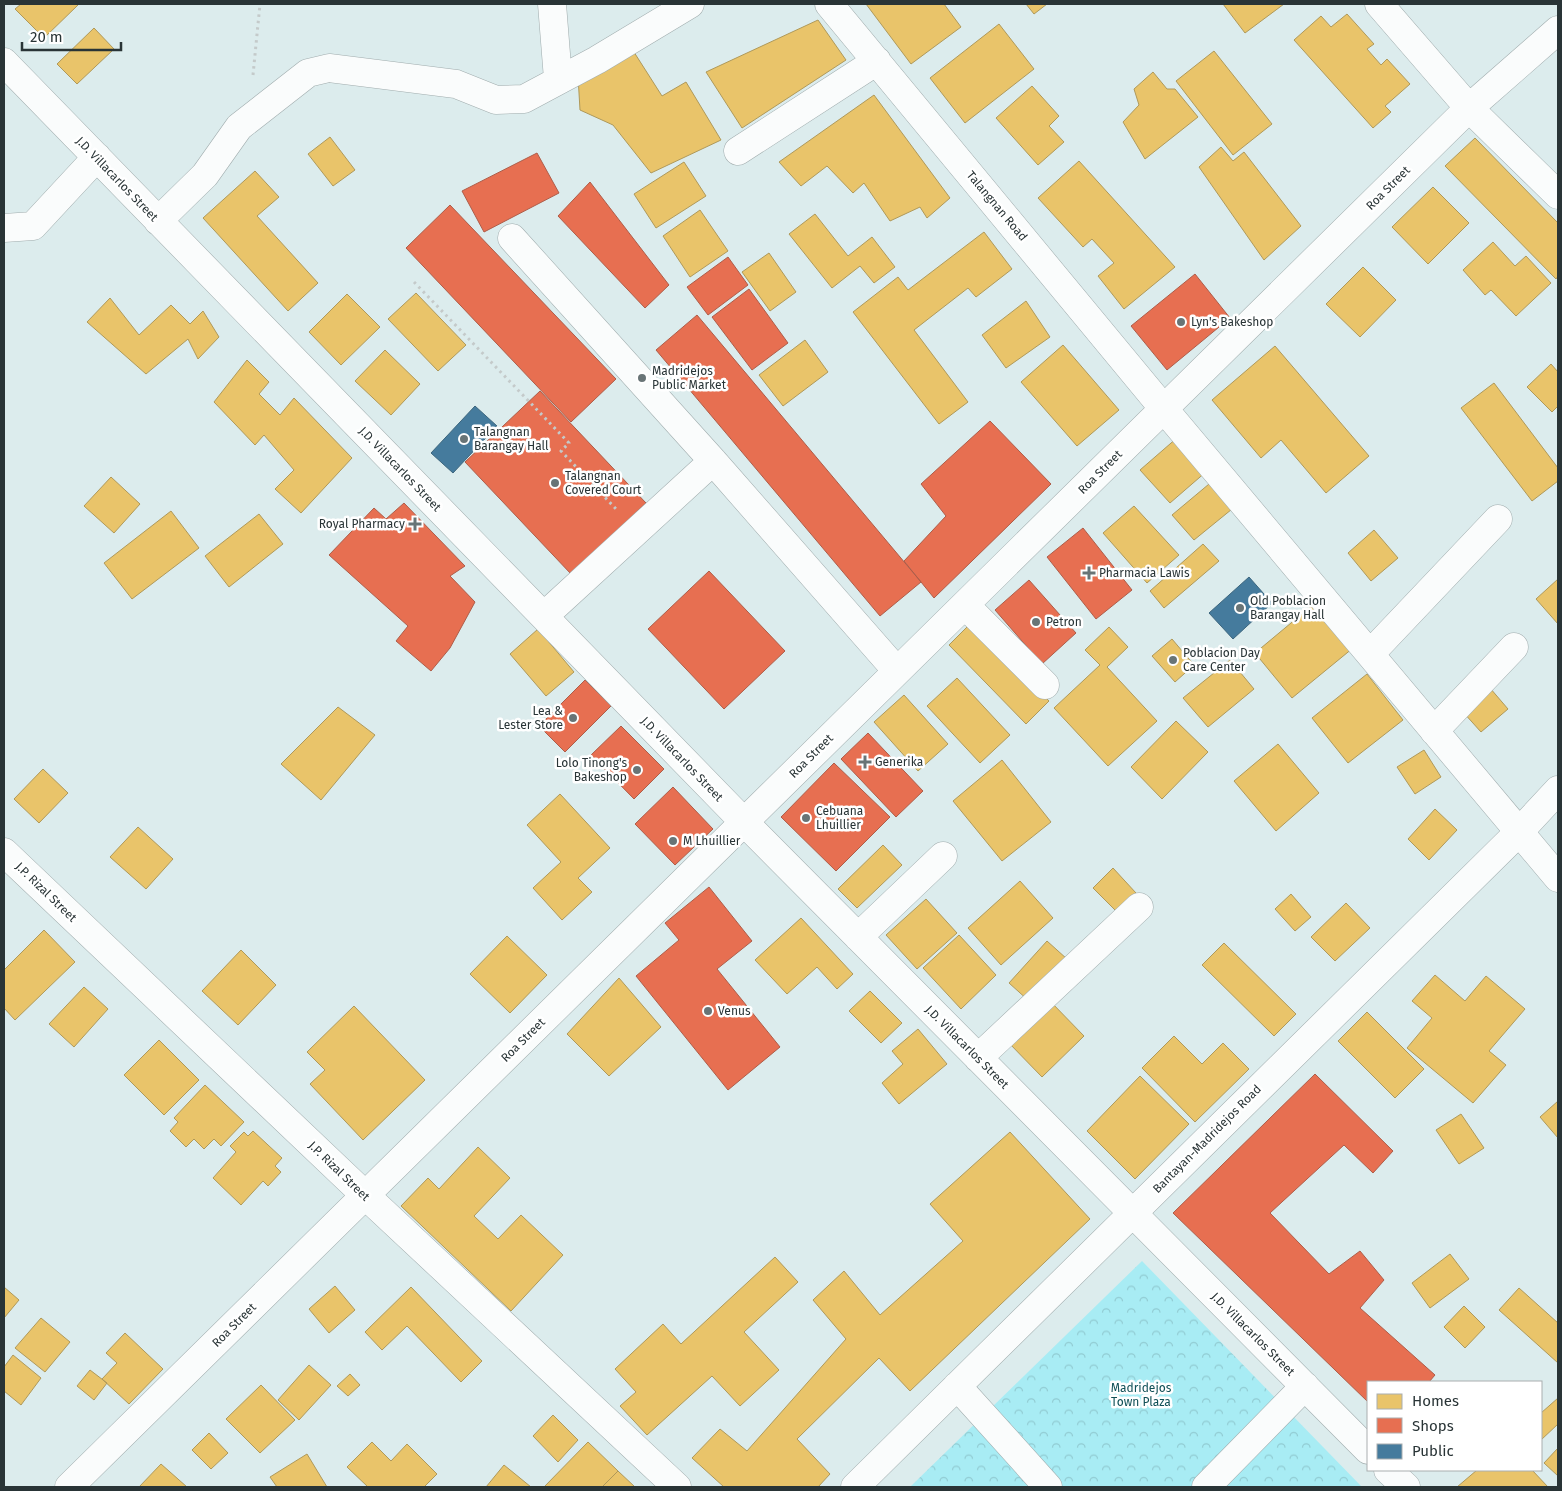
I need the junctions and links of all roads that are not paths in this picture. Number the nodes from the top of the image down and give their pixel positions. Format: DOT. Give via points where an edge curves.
graph roads {
  1 [pos="552,4"];
  2 [pos="690,4"];
  3 [pos="830,4"];
  4 [pos="1379,4"];
  5 [pos="1558,30"];
  6 [pos="877,61"];
  7 [pos="4,62"];
  8 [pos="558,79"];
  9 [pos="1469,108"];
  10 [pos="738,151"];
  11 [pos="97,158"];
  12 [pos="1558,194"];
  13 [pos="158,220"];
  14 [pos="4,228"];
  15 [pos="512,238"];
  16 [pos="1164,409"];
  17 [pos="714,461"];
  18 [pos="1498,519"];
  19 [pos="965,605"];
  20 [pos="544,616"];
  21 [pos="1514,647"];
  22 [pos="1370,654"];
  23 [pos="897,671"];
  24 [pos="1045,685"];
  25 [pos="1434,731"];
  26 [pos="1558,790"];
  27 [pos="744,822"];
  28 [pos="1519,832"];
  29 [pos="4,852"];
  30 [pos="943,856"];
  31 [pos="1558,878"];
  32 [pos="1138,907"];
  33 [pos="858,937"];
  34 [pos="978,1058"];
  35 [pos="365,1195"];
  36 [pos="1133,1212"];
  37 [pos="957,1386"];
  38 [pos="1305,1386"];
  39 [pos="1367,1449"];
  40 [pos="1389,1471"];
  41 [pos="69,1487"];
  42 [pos="677,1487"];
  43 [pos="854,1487"];
  44 [pos="1048,1487"];
  45 [pos="1206,1487"];
  46 [pos="1406,1487"];
  1 -- 8 [label="street"];
  2 -- 8 [label="street" via="597,60"];
  3 -- 6 [label="street, Talangnan Road"];
  4 -- 9 [label="street"];
  5 -- 9 [label="street, Roa Street"];
  6 -- 10 [label="street"];
  6 -- 16 [label="street, Talangnan Road"];
  7 -- 11 [label="street, J.D. Villacarlos Street"];
  8 -- 13 [label="street" via="524,99 496,100 456,84 330,68 308,73 240,127 205,175"];
  9 -- 12 [label="street"];
  9 -- 16 [label="street, Roa Street"];
  11 -- 13 [label="street, J.D. Villacarlos Street"];
  11 -- 14 [label="street" via="33,226"];
  13 -- 20 [label="street, J.D. Villacarlos Street"];
  15 -- 17 [label="street"];
  16 -- 19 [label="street, Roa Street"];
  16 -- 22 [label="street, Talangnan Road"];
  17 -- 20 [label="street"];
  17 -- 23 [label="street"];
  18 -- 22 [label="street"];
  19 -- 23 [label="street, Roa Street"];
  19 -- 24 [label="street"];
  20 -- 27 [label="street, J.D. Villacarlos Street"];
  21 -- 25 [label="street"];
  22 -- 25 [label="street, Talangnan Road"];
  23 -- 27 [label="street, Roa Street"];
  25 -- 28 [label="street, Talangnan Road"];
  26 -- 28 [label="street, Bantayan-Madridejos Road"];
  27 -- 33 [label="street, J.D. Villacarlos Street"];
  27 -- 35 [label="street, Roa Street"];
  28 -- 31 [label="street, Talangnan Road"];
  28 -- 36 [label="street, Bantayan-Madridejos Road"];
  29 -- 35 [label="street, J.P. Rizal Street"];
  30 -- 33 [label="street"];
  32 -- 34 [label="street"];
  33 -- 34 [label="street, J.D. Villacarlos Street"];
  34 -- 36 [label="street, J.D. Villacarlos Street"];
  35 -- 41 [label="street, Roa Street"];
  35 -- 42 [label="street, J.P. Rizal Street"];
  36 -- 37 [label="street, Bantayan-Madridejos Road"];
  36 -- 38 [label="street, J.D. Villacarlos Street"];
  37 -- 43 [label="street, Bantayan-Madridejos Road"];
  37 -- 44 [label="street"];
  38 -- 39 [label="street, J.D. Villacarlos Street"];
  38 -- 45 [label="street"];
  40 -- 46 [label="street"];
}
